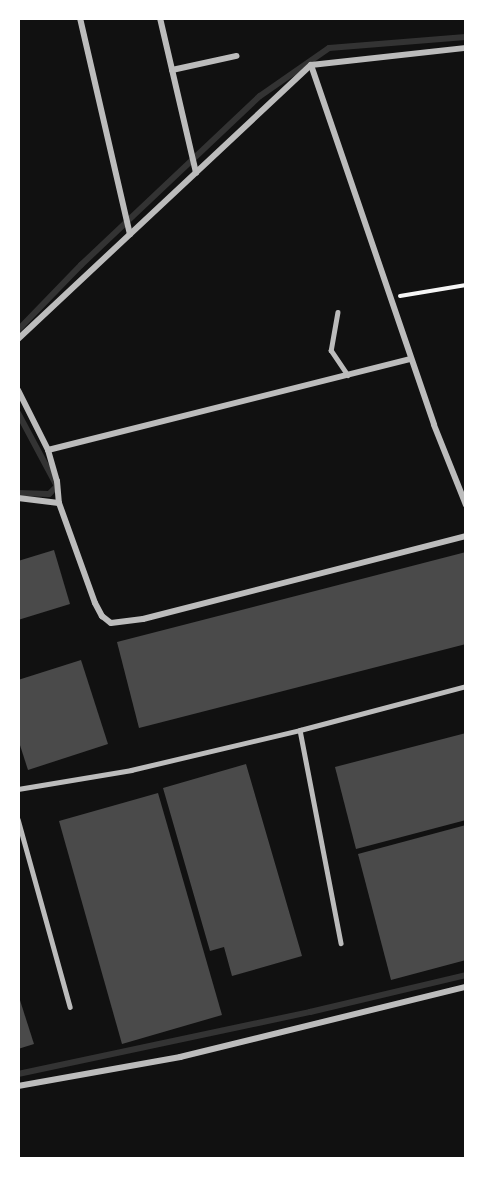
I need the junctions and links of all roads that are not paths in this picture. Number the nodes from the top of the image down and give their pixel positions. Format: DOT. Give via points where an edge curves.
graph roads {
  1 [pos="80,18"];
  2 [pos="160,18"];
  3 [pos="466,48"];
  4 [pos="236,56"];
  5 [pos="311,65"];
  6 [pos="172,70"];
  7 [pos="196,172"];
  8 [pos="130,234"];
  9 [pos="338,312"];
  10 [pos="18,339"];
  11 [pos="411,359"];
  12 [pos="348,375"];
  13 [pos="18,390"];
  14 [pos="48,450"];
  15 [pos="18,498"];
  16 [pos="59,503"];
  17 [pos="466,506"];
  18 [pos="466,536"];
  19 [pos="466,686"];
  20 [pos="300,730"];
  21 [pos="18,789"];
  22 [pos="18,819"];
  23 [pos="340,943"];
  24 [pos="466,987"];
  25 [pos="70,1006"];
  26 [pos="18,1086"];
  1 -- 8 [label="street"];
  2 -- 6 [label="street"];
  3 -- 5 [label="street"];
  4 -- 6 [label="street"];
  5 -- 7 [label="street"];
  5 -- 11 [label="street"];
  6 -- 7 [label="street"];
  7 -- 8 [label="street"];
  8 -- 10 [label="street"];
  9 -- 12 [label="lane" via="331,351"];
  11 -- 12 [label="street"];
  11 -- 17 [label="street"];
  12 -- 14 [label="street"];
  13 -- 14 [label="street"];
  14 -- 16 [label="street"];
  15 -- 16 [label="street"];
  16 -- 18 [label="street" via="95,603 111,623 143,619"];
  19 -- 20 [label="lane"];
  20 -- 21 [label="lane" via="131,770"];
  20 -- 23 [label="lane"];
  22 -- 25 [label="lane"];
  24 -- 26 [label="street" via="180,1057"];
}
